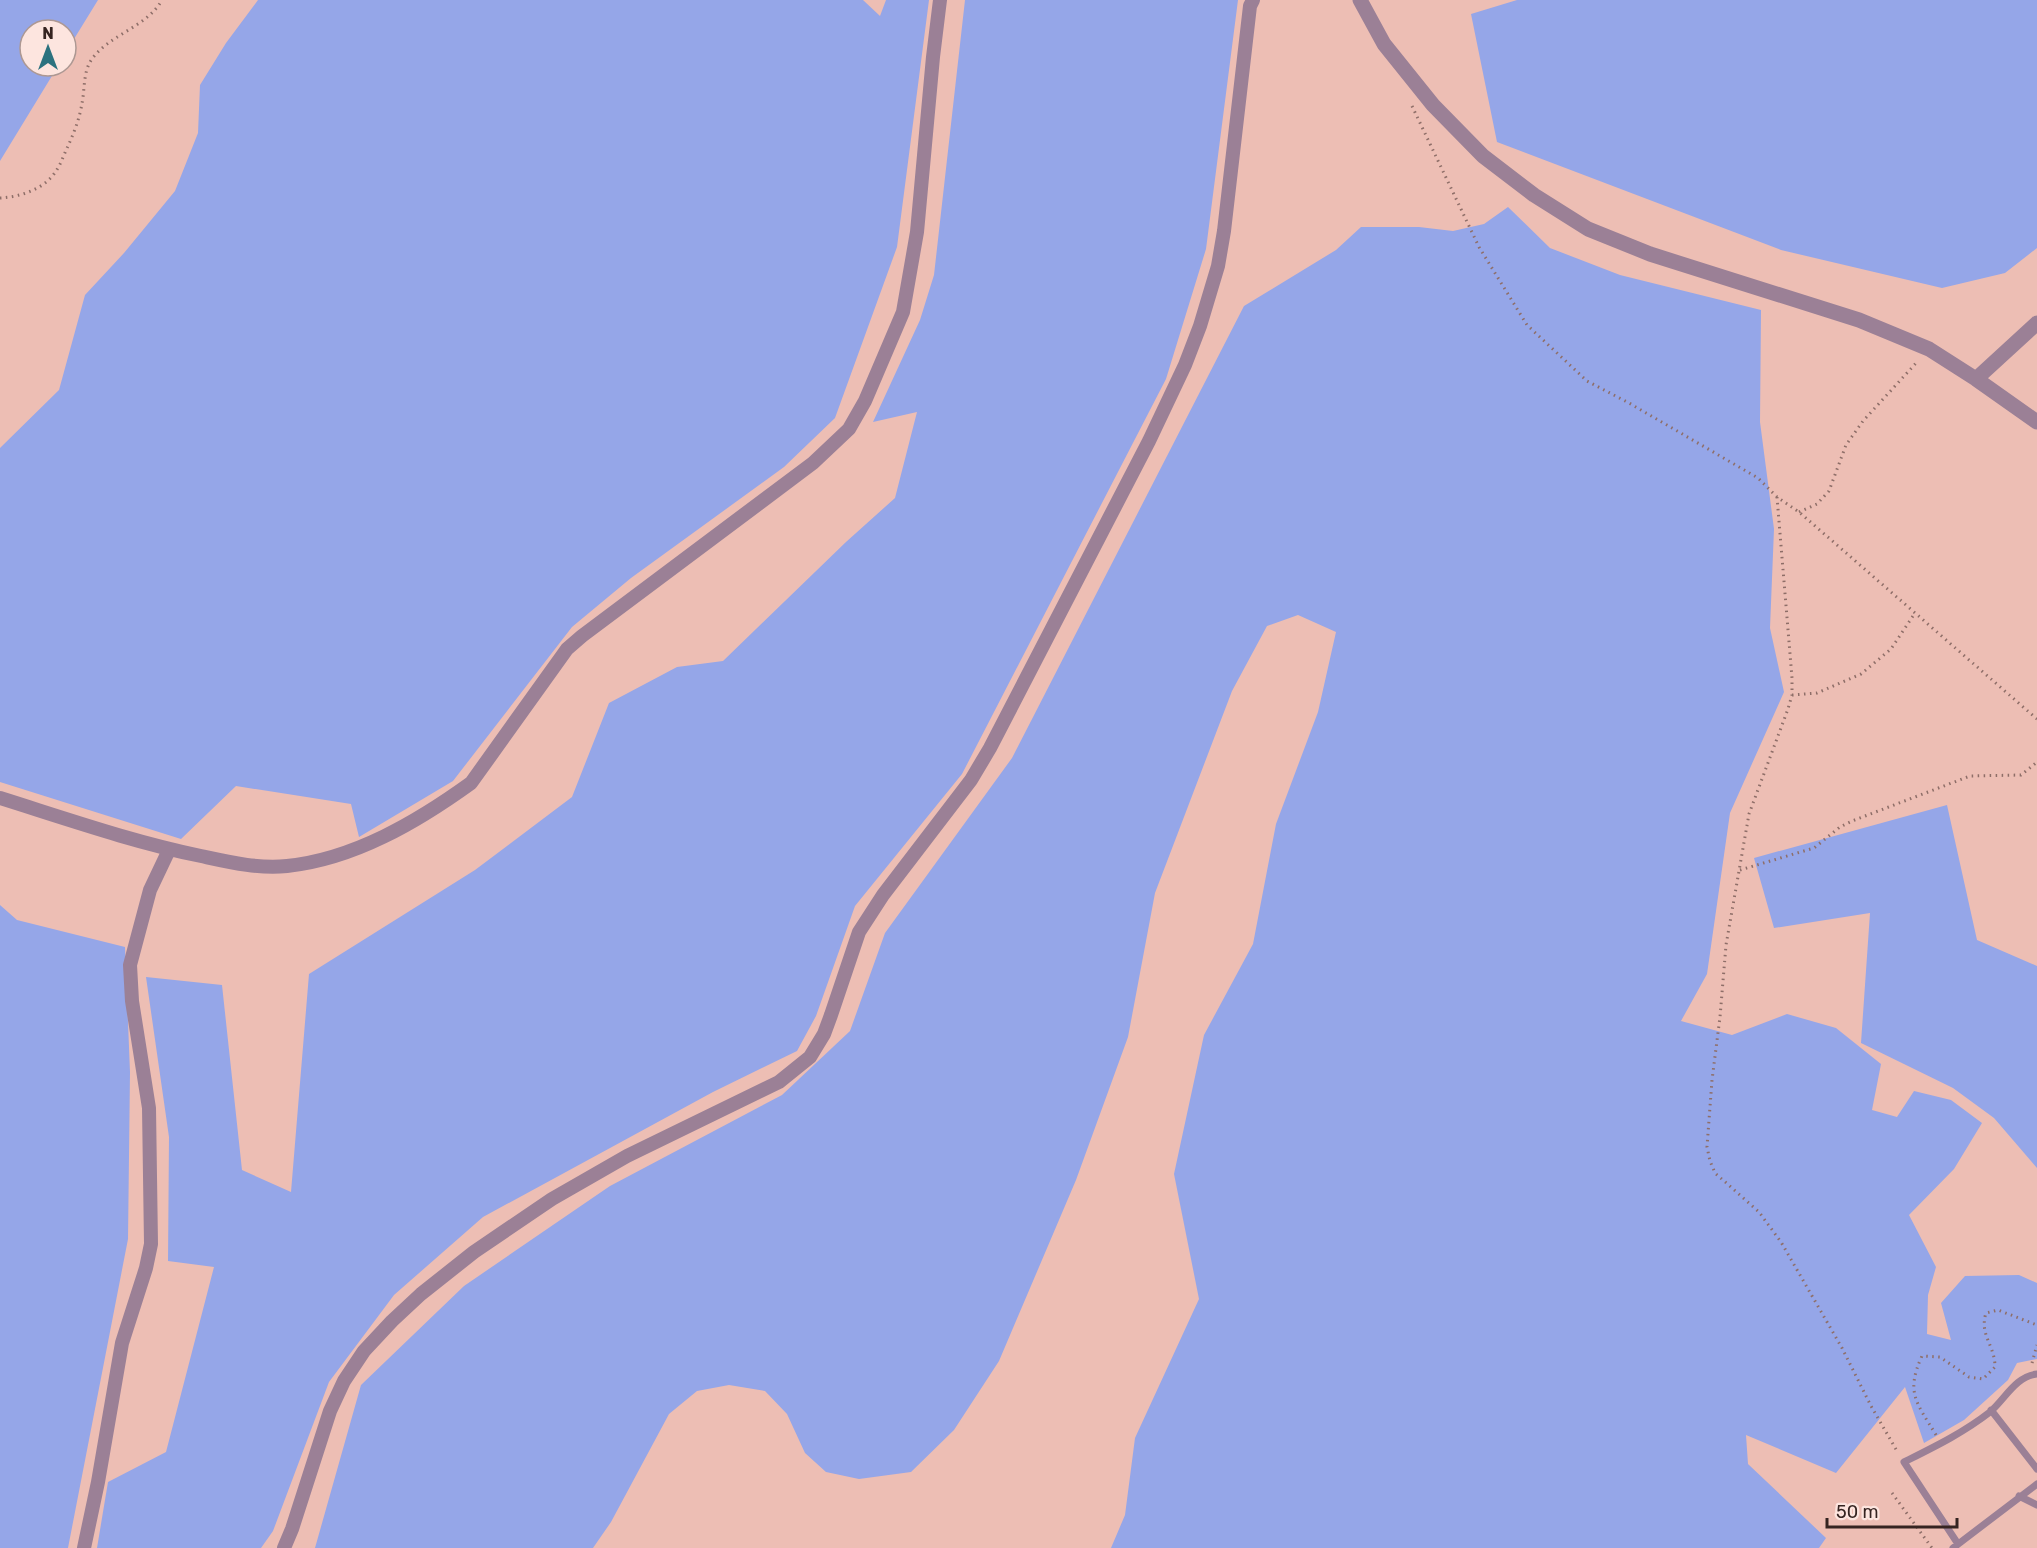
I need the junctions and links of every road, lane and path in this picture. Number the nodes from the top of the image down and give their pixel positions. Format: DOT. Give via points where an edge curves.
graph roads {
  1 [pos="162,0"];
  2 [pos="940,0"];
  3 [pos="1252,0"];
  4 [pos="1360,0"];
  5 [pos="1407,96"];
  6 [pos="0,198"];
  7 [pos="2037,323"];
  8 [pos="1929,349"];
  9 [pos="1976,379"];
  10 [pos="2037,422"];
  11 [pos="1777,497"];
  12 [pos="1799,512"];
  13 [pos="1915,613"];
  14 [pos="1792,695"];
  15 [pos="2037,719"];
  16 [pos="2037,762"];
  17 [pos="0,798"];
  18 [pos="170,850"];
  19 [pos="1739,870"];
  20 [pos="2037,1325"];
  21 [pos="2037,1345"];
  22 [pos="2034,1375"];
  23 [pos="1991,1410"];
  24 [pos="1941,1443"];
  25 [pos="1904,1462"];
  26 [pos="2037,1469"];
  27 [pos="2037,1484"];
  28 [pos="1892,1494"];
  29 [pos="2019,1496"];
  30 [pos="2037,1505"];
  31 [pos="1955,1546"];
  32 [pos="84,1548"];
  33 [pos="284,1548"];
  34 [pos="1932,1548"];
  1 -- 6 [label="path" via="148,16 91,60 72,137 56,172 41,186 12,198"];
  2 -- 18 [label="street" via="917,232 903,312 849,429 813,463 567,649 471,783 449,799 374,843 316,861 285,866 240,865"];
  3 -- 33 [label="street" via="1218,266 1185,365 990,748 971,780 859,932 824,1034 810,1057 779,1082 627,1156 552,1199 474,1252 392,1321 364,1351 344,1381 330,1411"];
  4 -- 8 [label="street" via="1383,44 1433,105 1483,156 1588,229 1650,254 1860,320"];
  5 -- 11 [label="path" via="1479,247 1527,325 1587,381 1758,478"];
  7 -- 9 [label="street"];
  8 -- 9 [label="street"];
  8 -- 12 [label="path" via="1863,421 1846,445 1828,491 1818,504"];
  9 -- 10 [label="street"];
  11 -- 12 [label="path"];
  11 -- 14 [label="path"];
  12 -- 13 [label="path"];
  13 -- 14 [label="path" via="1891,649 1861,674 1816,693"];
  13 -- 15 [label="path"];
  14 -- 19 [label="path" via="1749,814"];
  16 -- 19 [label="path" via="2021,775 1970,776 1852,821 1814,848"];
  17 -- 18 [label="street"];
  18 -- 32 [label="street" via="150,890 130,965 149,1108 151,1244 122,1343"];
  19 -- 25 [label="path" via="1726,945 1712,1080 1707,1147 1710,1161 1715,1173 1759,1212 1781,1242"];
  20 -- 24 [label="path" via="1998,1310 1986,1313 1983,1324 1995,1368 1983,1379 1969,1377 1940,1357 1922,1356 1912,1388 1918,1406"];
  21 -- 22 [label="path"];
  22 -- 23 [label="lane" via="2019,1381"];
  23 -- 24 [label="lane"];
  23 -- 26 [label="lane"];
  24 -- 25 [label="lane"];
  25 -- 31 [label="lane"];
  27 -- 29 [label="lane"];
  28 -- 34 [label="path"];
  29 -- 30 [label="lane"];
  29 -- 31 [label="lane"];
}
